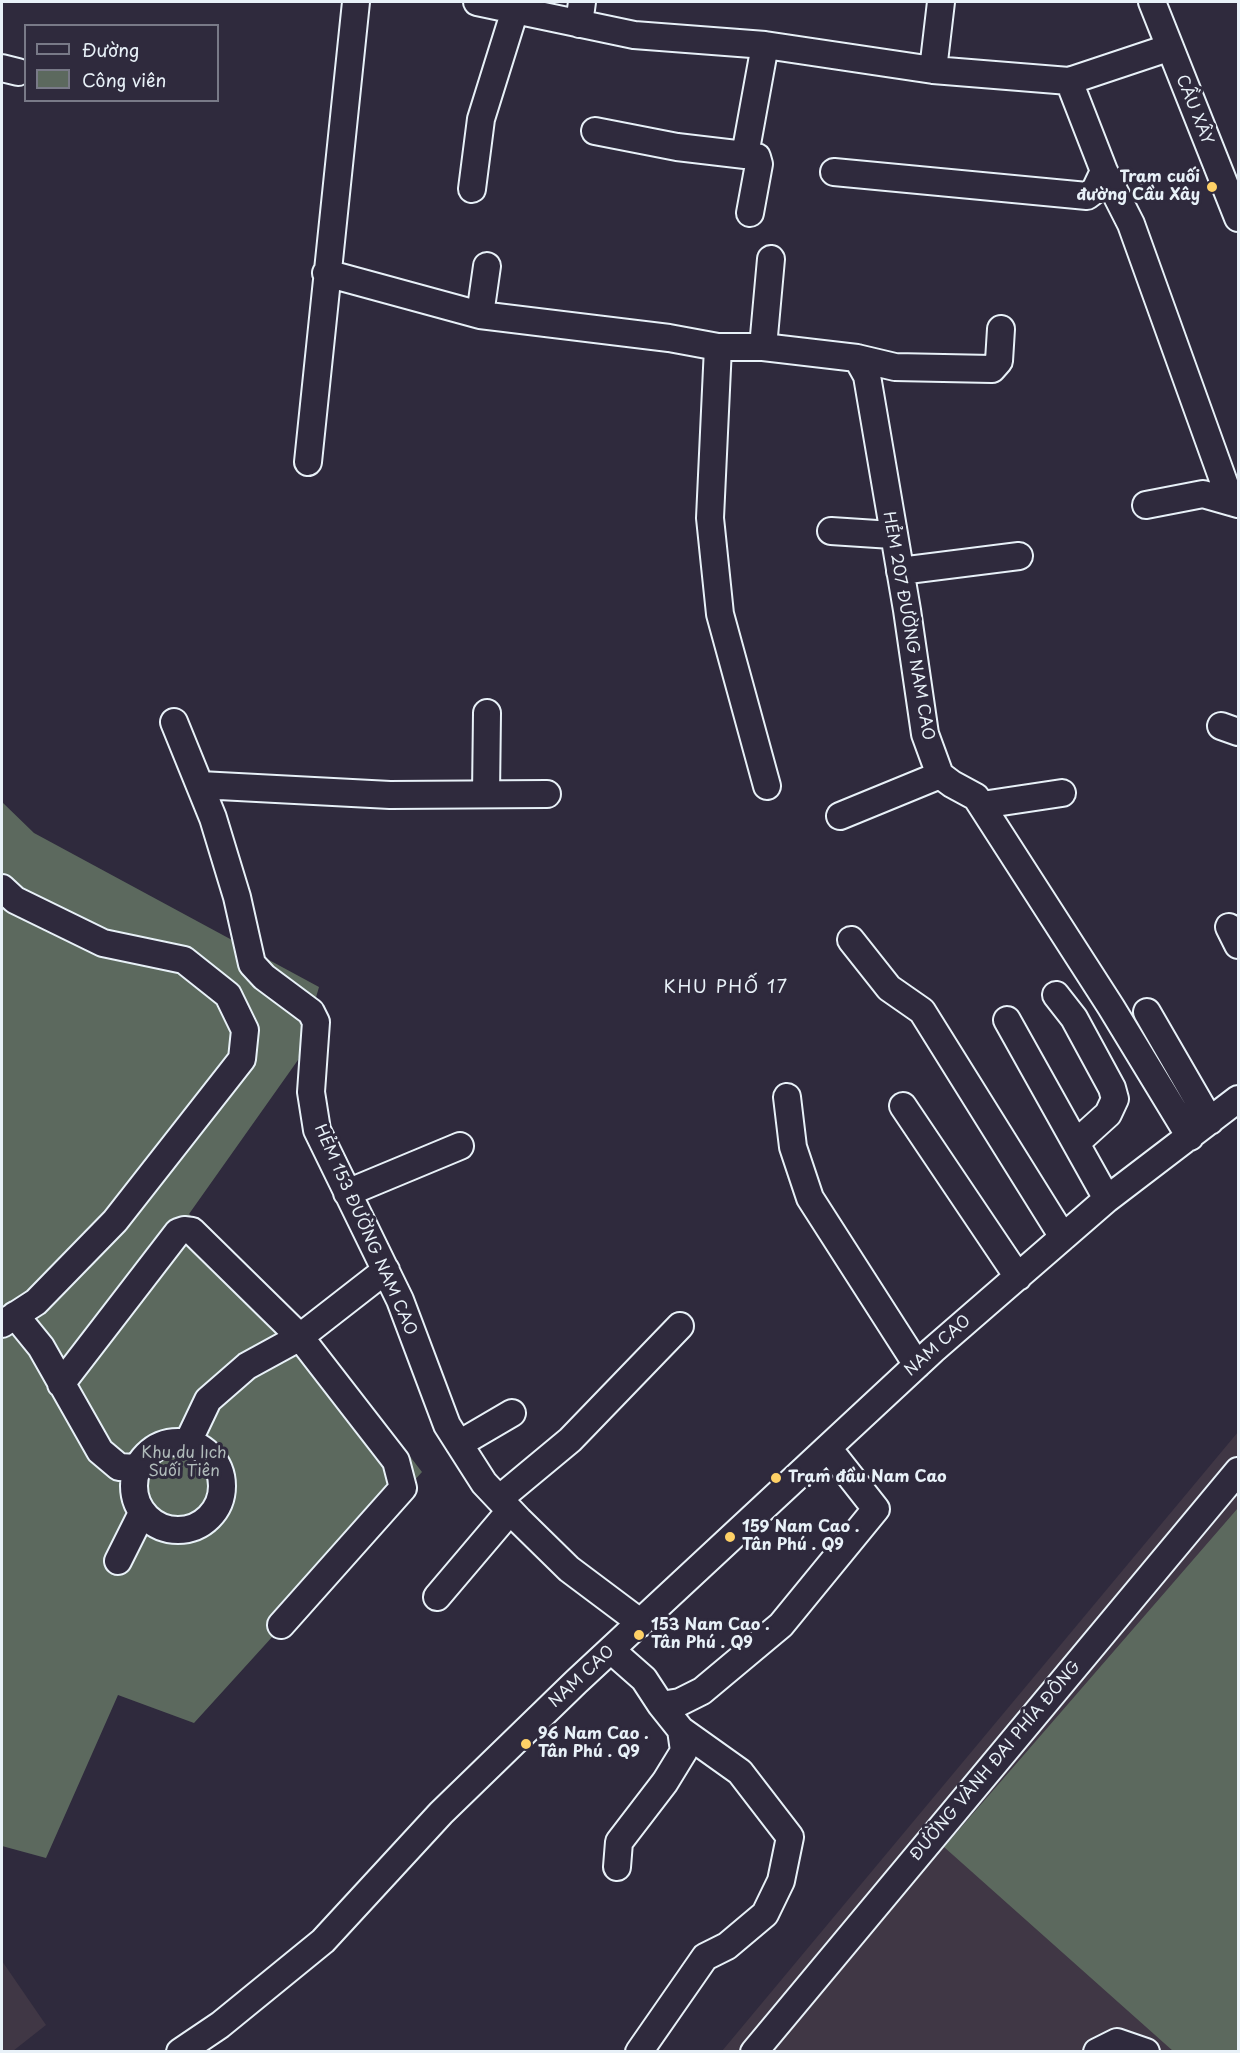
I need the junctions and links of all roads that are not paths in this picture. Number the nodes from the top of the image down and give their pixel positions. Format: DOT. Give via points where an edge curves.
graph roads {
  1 [pos="356,2"];
  2 [pos="477,2"];
  3 [pos="941,2"];
  4 [pos="1152,2"];
  5 [pos="515,10"];
  6 [pos="580,13"];
  7 [pos="765,45"];
  8 [pos="1168,48"];
  9 [pos="933,70"];
  10 [pos="1069,81"];
  11 [pos="595,131"];
  12 [pos="745,155"];
  13 [pos="1104,171"];
  14 [pos="834,172"];
  15 [pos="472,189"];
  16 [pos="750,213"];
  17 [pos="1239,218"];
  18 [pos="771,259"];
  19 [pos="487,266"];
  20 [pos="326,273"];
  21 [pos="480,315"];
  22 [pos="1001,329"];
  23 [pos="718,347"];
  24 [pos="763,347"];
  25 [pos="857,358"];
  26 [pos="308,462"];
  27 [pos="1235,503"];
  28 [pos="1146,505"];
  29 [pos="831,531"];
  30 [pos="892,535"];
  31 [pos="1019,556"];
  32 [pos="900,572"];
  33 [pos="487,713"];
  34 [pos="174,722"];
  35 [pos="940,775"];
  36 [pos="200,785"];
  37 [pos="767,786"];
  38 [pos="1062,793"];
  39 [pos="486,794"];
  40 [pos="547,794"];
  41 [pos="982,805"];
  42 [pos="840,816"];
  43 [pos="2,888"];
  44 [pos="851,940"];
  45 [pos="1056,995"];
  46 [pos="1148,1012"];
  47 [pos="1007,1020"];
  48 [pos="787,1097"];
  49 [pos="1239,1099"];
  50 [pos="903,1106"];
  51 [pos="1210,1121"];
  52 [pos="1190,1137"];
  53 [pos="1076,1143"];
  54 [pos="460,1146"];
  55 [pos="347,1193"];
  56 [pos="1107,1199"];
  57 [pos="1063,1237"];
  58 [pos="386,1270"];
  59 [pos="1018,1277"];
  60 [pos="8,1320"];
  61 [pos="680,1326"];
  62 [pos="300,1337"];
  63 [pos="916,1365"];
  64 [pos="61,1384"];
  65 [pos="512,1413"];
  66 [pos="188,1442"];
  67 [pos="459,1444"];
  68 [pos="828,1448"];
  69 [pos="137,1468"];
  70 [pos="1239,1471"];
  71 [pos="504,1505"];
  72 [pos="142,1513"];
  73 [pos="117,1561"];
  74 [pos="437,1597"];
  75 [pos="641,1623"];
  76 [pos="281,1625"];
  77 [pos="611,1650"];
  78 [pos="661,1705"];
  79 [pos="681,1730"];
  80 [pos="653,1798"];
  81 [pos="650,1828"];
  82 [pos="617,1867"];
  83 [pos="180,2052"];
  84 [pos="639,2052"];
  85 [pos="754,2052"];
  86 [pos="1097,2052"];
  87 [pos="1146,2052"];
  1 -- 20 [label="street"];
  2 -- 5 [label="street"];
  3 -- 9 [label="street"];
  4 -- 8 [label="street, CẦU XÂY"];
  5 -- 6 [label="street"];
  5 -- 15 [label="street" via="481,119"];
  6 -- 7 [label="street" via="634,35"];
  7 -- 9 [label="street"];
  7 -- 12 [label="street"];
  8 -- 10 [label="street"];
  8 -- 17 [label="street, CẦU XÂY"];
  9 -- 10 [label="street"];
  10 -- 13 [label="street"];
  11 -- 12 [label="street"];
  12 -- 16 [label="street" via="757,157 759,164"];
  13 -- 14 [label="street" via="1095,190 1087,196"];
  13 -- 27 [label="street" via="1131,224"];
  18 -- 24 [label="street"];
  19 -- 21 [label="street"];
  20 -- 21 [label="street"];
  20 -- 26 [label="street"];
  21 -- 23 [label="street"];
  22 -- 25 [label="street" via="999,361 989,370 895,368"];
  23 -- 24 [label="street"];
  23 -- 37 [label="street" via="710,518 720,614"];
  24 -- 25 [label="street"];
  25 -- 30 [label="street, HẺM 207 ĐƯỜNG NAM CAO" via="867,376"];
  27 -- 28 [label="street" via="1203,494"];
  29 -- 30 [label="street"];
  30 -- 32 [label="street, HẺM 207 ĐƯỜNG NAM CAO"];
  31 -- 32 [label="street"];
  32 -- 35 [label="street, HẺM 207 ĐƯỜNG NAM CAO" via="925,734"];
  33 -- 39 [label="street"];
  34 -- 36 [label="street, HẺM 153 ĐƯỜNG NAM CAO"];
  35 -- 41 [label="street" via="976,797"];
  35 -- 42 [label="street"];
  36 -- 39 [label="street" via="390,795"];
  36 -- 55 [label="street, HẺM 153 ĐƯỜNG NAM CAO" via="237,897 252,964 311,1012 316,1022 310,1092 317,1130"];
  38 -- 41 [label="street"];
  39 -- 40 [label="street"];
  41 -- 52 [label="street"];
  43 -- 60 [label="street" via="15,900 103,943 184,960 228,995 245,1030 242,1059 115,1221 36,1302"];
  44 -- 57 [label="street" via="889,988 922,1011"];
  45 -- 53 [label="street" via="1074,1018 1112,1088 1114,1099 1108,1114"];
  46 -- 51 [label="street"];
  47 -- 53 [label="street"];
  48 -- 63 [label="street" via="793,1147 810,1198"];
  49 -- 51 [label="street, NAM CAO"];
  50 -- 59 [label="street"];
  51 -- 52 [label="street, NAM CAO"];
  52 -- 56 [label="street, NAM CAO"];
  53 -- 56 [label="street"];
  54 -- 55 [label="street"];
  55 -- 58 [label="street, HẺM 153 ĐƯỜNG NAM CAO"];
  56 -- 57 [label="street, NAM CAO"];
  57 -- 59 [label="street, NAM CAO"];
  58 -- 62 [label="street"];
  58 -- 67 [label="street, HẺM 153 ĐƯỜNG NAM CAO" via="447,1425"];
  59 -- 63 [label="street, NAM CAO"];
  60 -- 64 [label="street" via="41,1347"];
  61 -- 71 [label="street"];
  62 -- 64 [label="street" via="192,1231 184,1230 178,1232"];
  62 -- 66 [label="street" via="247,1366 208,1400"];
  62 -- 76 [label="street" via="396,1461 403,1488"];
  63 -- 68 [label="street, NAM CAO"];
  64 -- 69 [label="street" via="100,1451 119,1467"];
  65 -- 67 [label="street"];
  66 -- 69 [label="street" via="172,1441 158,1446 145,1455"];
  66 -- 72 [label="street" via="213,1459 220,1473 219,1503 198,1526 183,1530 168,1529"];
  67 -- 71 [label="street, HẺM 153 ĐƯỜNG NAM CAO" via="484,1483"];
  68 -- 75 [label="street, NAM CAO"];
  68 -- 78 [label="street" via="876,1509 781,1624 702,1691 680,1702"];
  69 -- 72 [label="street" via="133,1483"];
  70 -- 85 [label="street, ĐƯỜNG VÀNH ĐAI PHÍA ĐÔNG"];
  71 -- 74 [label="street"];
  71 -- 75 [label="street, HẺM 153 ĐƯỜNG NAM CAO" via="569,1569"];
  72 -- 73 [label="street"];
  75 -- 77 [label="street, NAM CAO"];
  77 -- 78 [label="street" via="644,1678"];
  77 -- 83 [label="street, NAM CAO" via="441,1813 323,1941 220,2025"];
  78 -- 79 [label="street"];
  79 -- 80 [label="street" via="684,1751"];
  79 -- 84 [label="street" via="740,1772 790,1837 781,1881 765,1914 727,1946 705,1957"];
  80 -- 81 [label="street"];
  80 -- 82 [label="street" via="619,1842"];
  86 -- 87 [label="street" via="1117,2042"];
}
